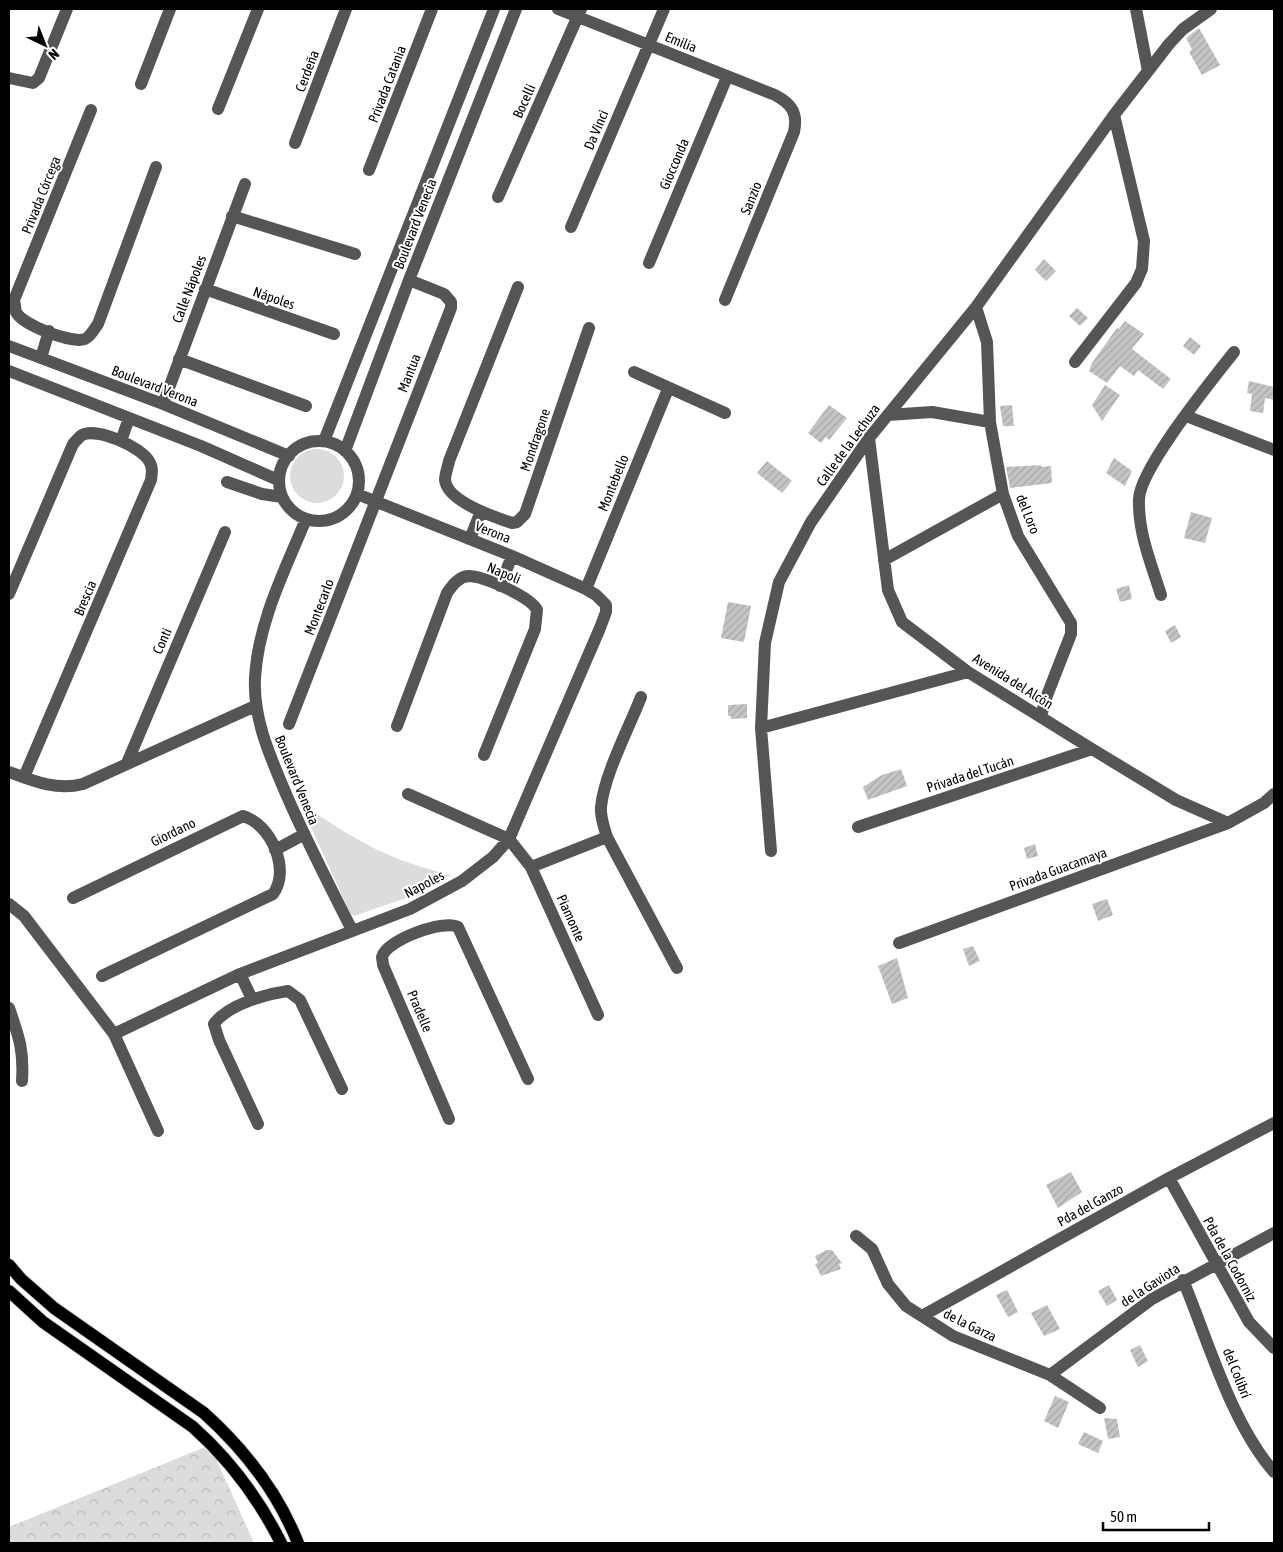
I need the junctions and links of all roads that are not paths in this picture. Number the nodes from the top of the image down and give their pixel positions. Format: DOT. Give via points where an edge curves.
graph roads {
  1 [pos="67,9"];
  2 [pos="170,9"];
  3 [pos="258,9"];
  4 [pos="346,9"];
  5 [pos="432,9"];
  6 [pos="494,9"];
  7 [pos="516,9"];
  8 [pos="558,9"];
  9 [pos="664,9"];
  10 [pos="1136,9"];
  11 [pos="1211,9"];
  12 [pos="580,13"];
  13 [pos="648,44"];
  14 [pos="1148,71"];
  15 [pos="727,76"];
  16 [pos="9,78"];
  17 [pos="140,84"];
  18 [pos="792,106"];
  19 [pos="218,109"];
  20 [pos="91,110"];
  21 [pos="1114,115"];
  22 [pos="295,143"];
  23 [pos="156,168"];
  24 [pos="369,170"];
  25 [pos="245,184"];
  26 [pos="498,197"];
  27 [pos="232,216"];
  28 [pos="571,228"];
  29 [pos="355,254"];
  30 [pos="648,263"];
  31 [pos="409,280"];
  32 [pos="518,287"];
  33 [pos="205,289"];
  34 [pos="726,300"];
  35 [pos="976,307"];
  36 [pos="589,328"];
  37 [pos="49,332"];
  38 [pos="334,334"];
  39 [pos="9,346"];
  40 [pos="1234,352"];
  41 [pos="41,358"];
  42 [pos="178,359"];
  43 [pos="1075,362"];
  44 [pos="9,371"];
  45 [pos="634,372"];
  46 [pos="668,389"];
  47 [pos="162,404"];
  48 [pos="306,406"];
  49 [pos="726,413"];
  50 [pos="888,415"];
  51 [pos="1186,416"];
  52 [pos="129,418"];
  53 [pos="990,422"];
  54 [pos="869,438"];
  55 [pos="121,440"];
  56 [pos="324,441"];
  57 [pos="1274,450"];
  58 [pos="346,451"];
  59 [pos="289,456"];
  60 [pos="278,480"];
  61 [pos="227,482"];
  62 [pos="357,494"];
  63 [pos="1003,494"];
  64 [pos="282,497"];
  65 [pos="375,500"];
  66 [pos="481,511"];
  67 [pos="306,519"];
  68 [pos="226,532"];
  69 [pos="470,539"];
  70 [pos="512,556"];
  71 [pos="884,560"];
  72 [pos="500,586"];
  73 [pos="586,589"];
  74 [pos="9,594"];
  75 [pos="1161,595"];
  76 [pos="606,612"];
  77 [pos="968,672"];
  78 [pos="642,697"];
  79 [pos="255,706"];
  80 [pos="1041,716"];
  81 [pos="290,724"];
  82 [pos="397,726"];
  83 [pos="761,728"];
  84 [pos="1092,749"];
  85 [pos="484,756"];
  86 [pos="127,763"];
  87 [pos="9,772"];
  88 [pos="24,777"];
  89 [pos="408,794"];
  90 [pos="1274,794"];
  91 [pos="1228,822"];
  92 [pos="858,827"];
  93 [pos="303,834"];
  94 [pos="607,837"];
  95 [pos="509,839"];
  96 [pos="275,850"];
  97 [pos="771,852"];
  98 [pos="531,867"];
  99 [pos="73,898"];
  100 [pos="9,904"];
  101 [pos="410,910"];
  102 [pos="352,930"];
  103 [pos="418,931"];
  104 [pos="899,943"];
  105 [pos="677,968"];
  106 [pos="240,974"];
  107 [pos="102,976"];
  108 [pos="252,999"];
  109 [pos="9,1008"];
  110 [pos="598,1015"];
  111 [pos="114,1034"];
  112 [pos="528,1079"];
  113 [pos="22,1081"];
  114 [pos="342,1089"];
  115 [pos="449,1119"];
  116 [pos="1274,1123"];
  117 [pos="258,1124"];
  118 [pos="158,1132"];
  119 [pos="1169,1178"];
  120 [pos="1274,1233"];
  121 [pos="856,1236"];
  122 [pos="1215,1263"];
  123 [pos="9,1264"];
  124 [pos="1183,1280"];
  125 [pos="9,1292"];
  126 [pos="922,1316"];
  127 [pos="1274,1348"];
  128 [pos="1050,1375"];
  129 [pos="1100,1408"];
  130 [pos="1274,1472"];
  131 [pos="281,1543"];
  132 [pos="298,1543"];
  1 -- 16 [label="street" via="40,78 33,83"];
  2 -- 17 [label="street"];
  3 -- 19 [label="street"];
  4 -- 22 [label="street, Cerdeña"];
  5 -- 24 [label="street, Privada Catania"];
  6 -- 56 [label="street, Boulevard Venecia"];
  7 -- 31 [label="street, Boulevard Venecia"];
  8 -- 12 [label="street, Emilia"];
  9 -- 13 [label="street, Da Vinci"];
  10 -- 14 [label="street"];
  11 -- 14 [label="street, Calle de la Lechuza" via="1183,29"];
  12 -- 13 [label="street, Emilia"];
  12 -- 26 [label="street, Bocelli"];
  13 -- 15 [label="street, Emilia"];
  13 -- 28 [label="street, Da Vinci"];
  14 -- 21 [label="street, Calle de la Lechuza"];
  15 -- 18 [label="street, Emilia"];
  15 -- 30 [label="street, Giocconda"];
  18 -- 34 [label="street, Sanzio" via="796,120 794,132"];
  20 -- 37 [label="street, Privada Córcega" via="14,300 20,318"];
  21 -- 35 [label="street, Calle de la Lechuza"];
  21 -- 43 [label="street" via="1144,241 1142,269 1136,283"];
  23 -- 37 [label="street, Privada Córcega" via="94,330 86,338 78,340"];
  25 -- 27 [label="street, Calle Nápoles"];
  27 -- 29 [label="street"];
  27 -- 33 [label="street, Calle Nápoles"];
  31 -- 58 [label="street, Boulevard Venecia"];
  31 -- 65 [label="street, Mantua" via="444,294 451,302 451,308"];
  32 -- 66 [label="street" via="445,480 451,494"];
  33 -- 38 [label="street, Nápoles"];
  33 -- 42 [label="street, Calle Nápoles"];
  35 -- 50 [label="street, Calle de la Lechuza"];
  35 -- 53 [label="street, del Loro" via="987,342"];
  36 -- 66 [label="street, Mondragone" via="525,514 512,523"];
  37 -- 41 [label="street"];
  39 -- 41 [label="street, Boulevard Verona"];
  40 -- 51 [label="street"];
  41 -- 47 [label="street, Boulevard Verona"];
  42 -- 47 [label="street, Calle Nápoles"];
  42 -- 48 [label="street"];
  44 -- 52 [label="street"];
  45 -- 46 [label="street"];
  46 -- 49 [label="street"];
  46 -- 73 [label="street, Montebello"];
  47 -- 59 [label="street, Boulevard Verona"];
  50 -- 53 [label="street" via="932,412"];
  50 -- 54 [label="street, Calle de la Lechuza"];
  51 -- 57 [label="street"];
  51 -- 75 [label="street" via="1151,468 1139,496 1141,533"];
  52 -- 55 [label="street"];
  52 -- 60 [label="street"];
  53 -- 63 [label="street, del Loro"];
  54 -- 71 [label="street, Avenida del Alcón"];
  54 -- 83 [label="street, Calle de la Lechuza" via="811,522 779,582 765,643"];
  55 -- 74 [label="street, Brescia" via="94,434 82,435 74,444"];
  55 -- 88 [label="street, Brescia" via="148,459 152,480"];
  56 -- 58 [label="street"];
  56 -- 59 [label="street" via="302,445"];
  58 -- 62 [label="street" via="355,463 359,479"];
  59 -- 60 [label="street"];
  60 -- 64 [label="street"];
  61 -- 64 [label="street"];
  62 -- 65 [label="street, Verona"];
  62 -- 67 [label="street" via="351,506 330,520"];
  63 -- 71 [label="street"];
  63 -- 80 [label="street, del Loro" via="1018,536 1071,623 1071,634"];
  64 -- 67 [label="street" via="291,510"];
  65 -- 69 [label="street, Verona"];
  65 -- 81 [label="street, Montecarlo"];
  66 -- 69 [label="street"];
  67 -- 79 [label="street, Boulevard Venecia" via="265,624 255,677"];
  68 -- 86 [label="street, Conti"];
  69 -- 70 [label="street, Verona"];
  70 -- 72 [label="street"];
  70 -- 73 [label="street, Verona"];
  71 -- 77 [label="street, Avenida del Alcón" via="888,590 902,622"];
  72 -- 82 [label="street, Napoli" via="468,576 452,585"];
  72 -- 85 [label="street, Napoli" via="528,599 538,610 538,619"];
  73 -- 76 [label="street, Verona" via="602,600"];
  76 -- 95 [label="street, Napoles"];
  77 -- 80 [label="street, Avenida del Alcón"];
  77 -- 83 [label="street"];
  78 -- 94 [label="street" via="605,790 602,814"];
  79 -- 86 [label="street"];
  79 -- 93 [label="street, Boulevard Venecia" via="266,748"];
  80 -- 84 [label="street, Avenida del Alcón"];
  83 -- 97 [label="street, Calle de la Lechuza"];
  84 -- 91 [label="street, Avenida del Alcón" via="1176,800"];
  84 -- 92 [label="street, Privada del Tucán"];
  86 -- 88 [label="street" via="69,788"];
  87 -- 88 [label="street"];
  89 -- 95 [label="street"];
  90 -- 91 [label="street"];
  91 -- 104 [label="street, Privada Guacamaya"];
  93 -- 96 [label="street"];
  93 -- 102 [label="street, Boulevard Venecia"];
  94 -- 98 [label="street"];
  94 -- 105 [label="street"];
  95 -- 98 [label="street, Piamonte"];
  95 -- 101 [label="street, Napoles" via="494,857 462,881"];
  96 -- 99 [label="street, Giordano" via="259,823 244,816"];
  96 -- 107 [label="street, Giordano" via="281,878 273,894"];
  98 -- 110 [label="street, Piamonte"];
  100 -- 111 [label="street" via="24,916"];
  101 -- 102 [label="street, Napoles"];
  101 -- 103 [label="street"];
  102 -- 106 [label="street, Napoles"];
  103 -- 112 [label="street, Pradelle" via="446,924 458,927"];
  103 -- 115 [label="street, Pradelle" via="386,950 382,956 383,965"];
  106 -- 108 [label="street"];
  106 -- 111 [label="street, Napoles"];
  108 -- 114 [label="street" via="288,992 300,1000"];
  108 -- 117 [label="street" via="218,1018 214,1024"];
  109 -- 113 [label="street" via="21,1040 24,1058"];
  111 -- 118 [label="street"];
  116 -- 119 [label="street, Pda del Ganzo"];
  119 -- 122 [label="street, Pda de la Codorniz"];
  119 -- 126 [label="street, Pda del Ganzo"];
  120 -- 122 [label="street, de la Gaviota"];
  121 -- 126 [label="street, de la Garza" via="872,1249 896,1297"];
  122 -- 124 [label="street, de la Gaviota"];
  122 -- 127 [label="street, Pda de la Codorniz" via="1249,1322"];
  123 -- 132 [label="main road" via="54,1308 196,1407 222,1429 260,1473"];
  124 -- 128 [label="street, de la Gaviota" via="1152,1299"];
  124 -- 130 [label="street, del Colibrí" via="1232,1403"];
  125 -- 131 [label="main road" via="43,1322 210,1442 247,1485"];
  126 -- 128 [label="street, de la Garza" via="953,1336"];
  128 -- 129 [label="street, de la Garza"];
}
